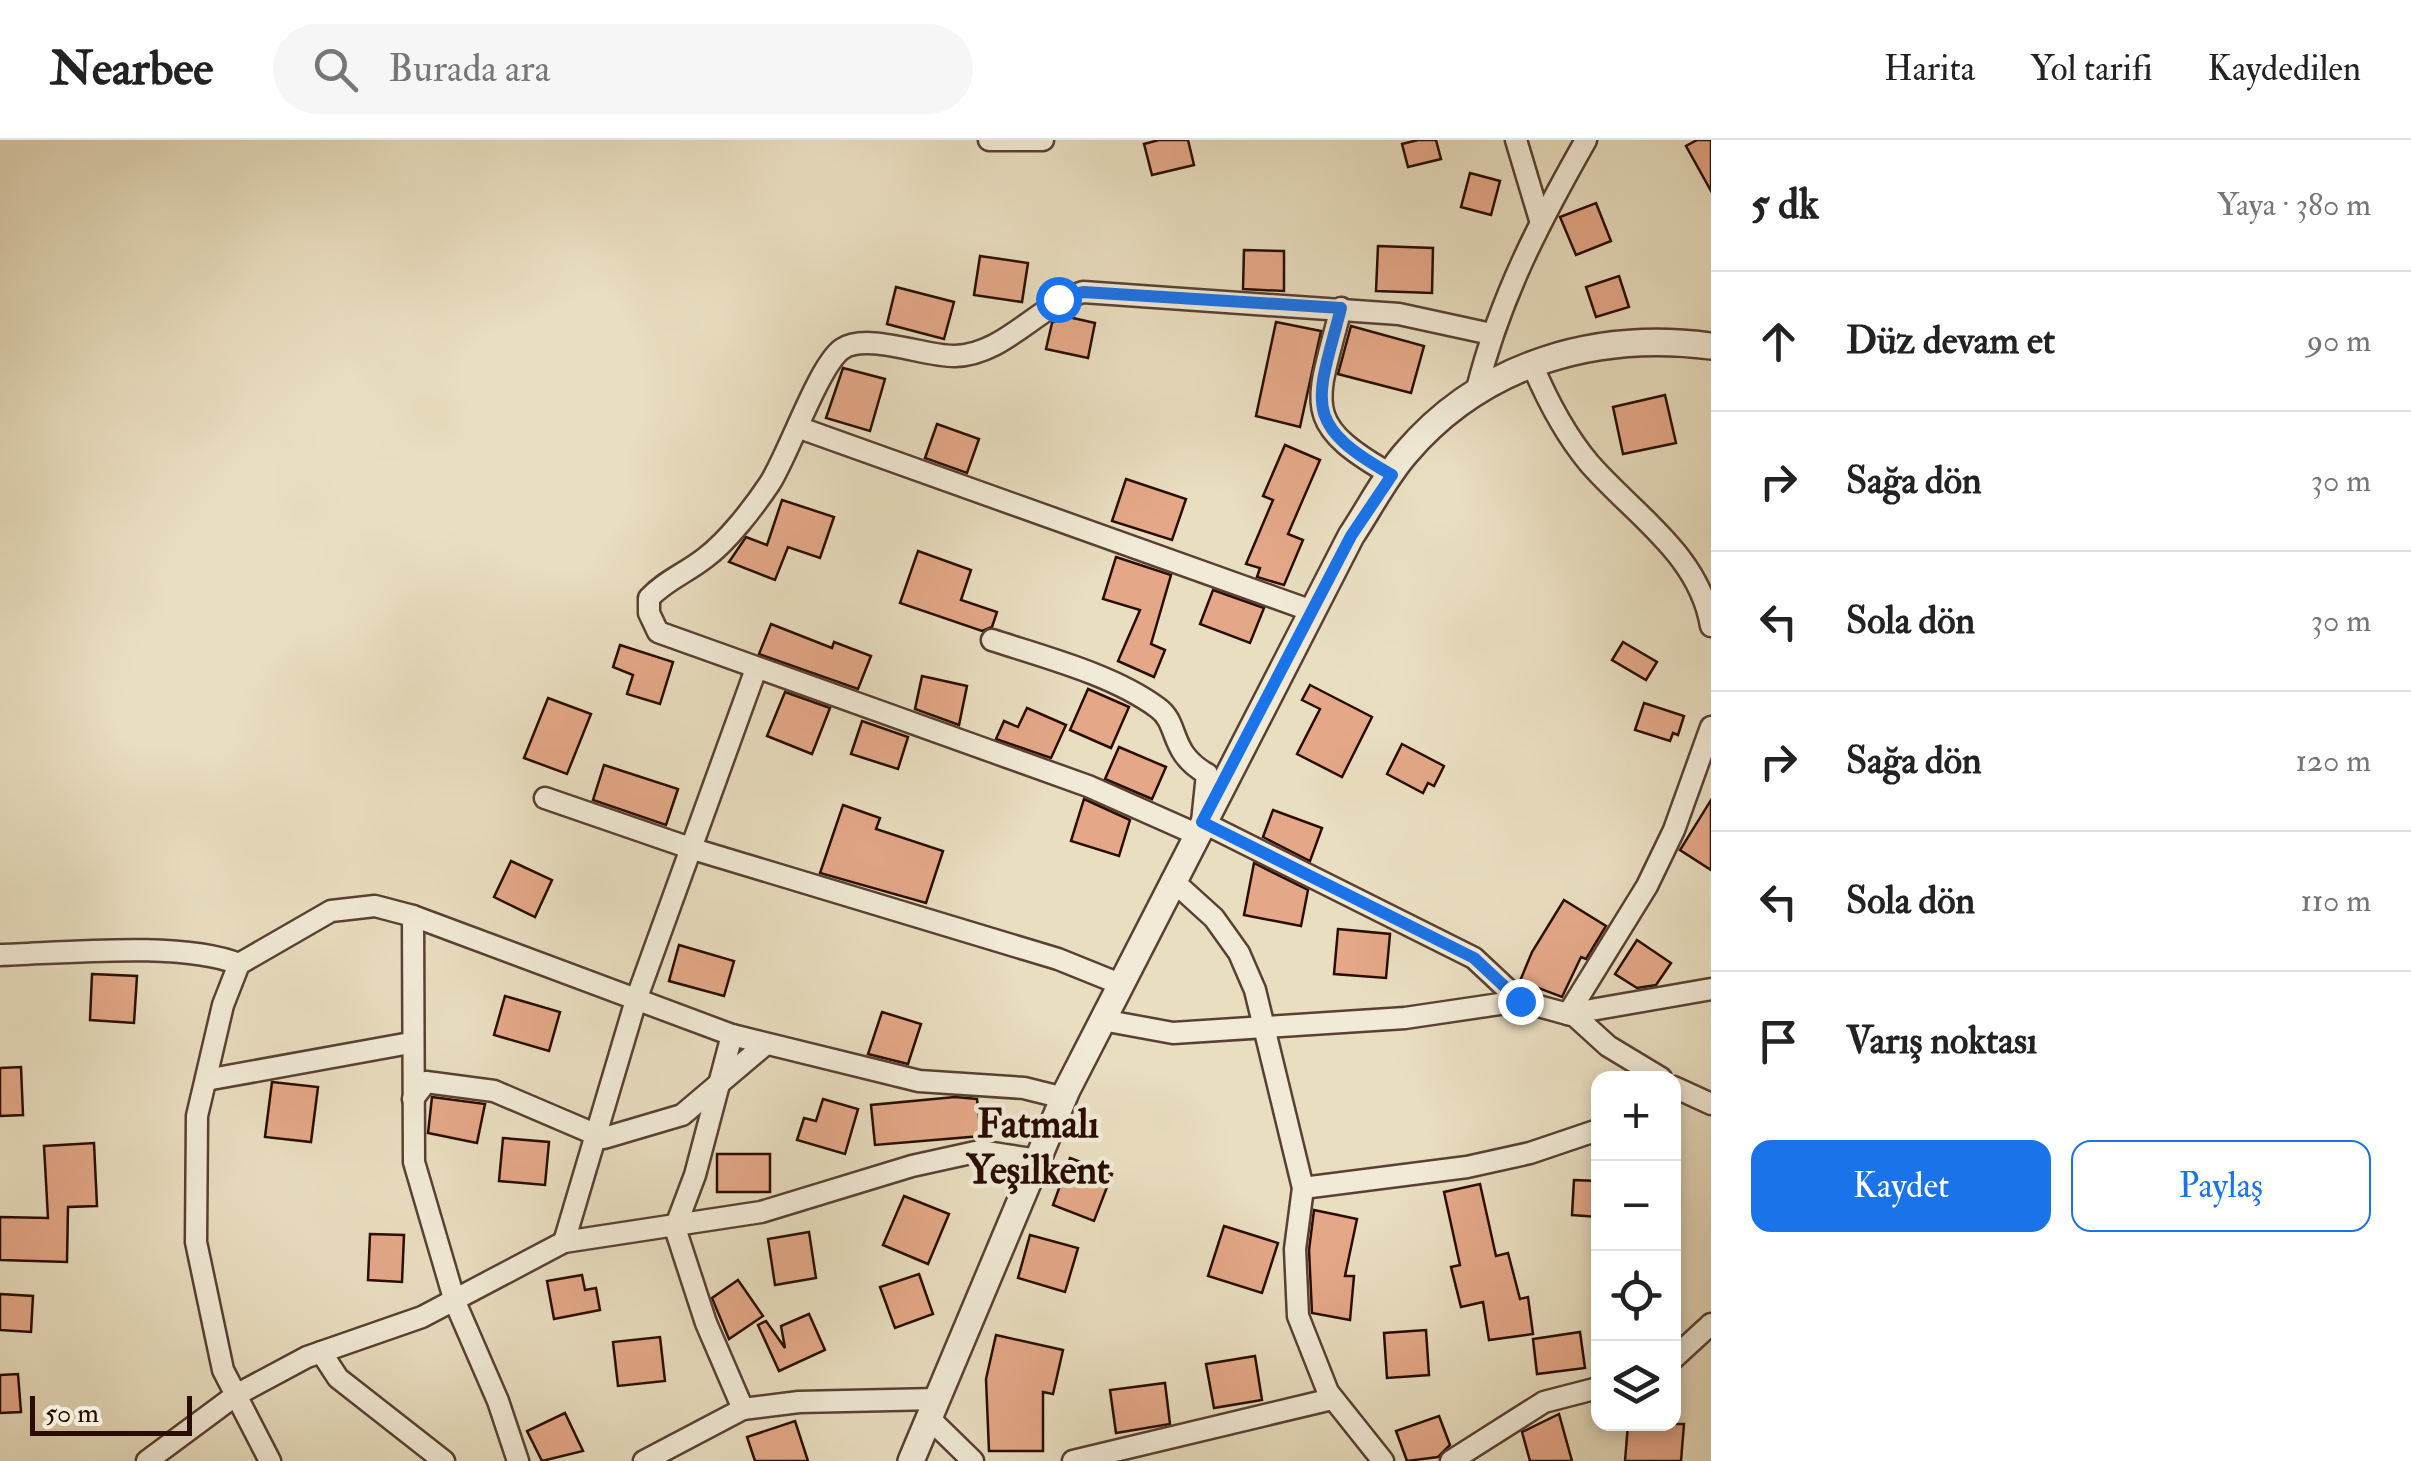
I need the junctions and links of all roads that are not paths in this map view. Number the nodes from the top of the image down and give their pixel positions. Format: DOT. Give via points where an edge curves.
graph roads {
  1 [pos="989,140"];
  2 [pos="1043,140"];
  3 [pos="1516,140"];
  4 [pos="1586,140"];
  5 [pos="1540,220"];
  6 [pos="1341,308"];
  7 [pos="1491,334"];
  8 [pos="1711,346"];
  9 [pos="1532,364"];
  10 [pos="1477,388"];
  11 [pos="800,428"];
  12 [pos="1392,475"];
  13 [pos="1312,611"];
  14 [pos="1711,626"];
  15 [pos="992,640"];
  16 [pos="756,669"];
  17 [pos="1711,726"];
  18 [pos="545,798"];
  19 [pos="1199,828"];
  20 [pos="693,849"];
  21 [pos="1172,880"];
  22 [pos="413,916"];
  23 [pos="0,955"];
  24 [pos="239,964"];
  25 [pos="1120,984"];
  26 [pos="1711,989"];
  27 [pos="636,1000"];
  28 [pos="1520,1001"];
  29 [pos="1568,1014"];
  30 [pos="1102,1020"];
  31 [pos="1266,1027"];
  32 [pos="732,1035"];
  33 [pos="410,1043"];
  34 [pos="766,1044"];
  35 [pos="1651,1071"];
  36 [pos="206,1080"];
  37 [pos="721,1083"];
  38 [pos="1681,1090"];
  39 [pos="1064,1098"];
  40 [pos="412,1099"];
  41 [pos="1711,1104"];
  42 [pos="1591,1132"];
  43 [pos="595,1135"];
  44 [pos="1038,1160"];
  45 [pos="1303,1188"];
  46 [pos="675,1228"];
  47 [pos="564,1242"];
  48 [pos="455,1302"];
  49 [pos="1711,1324"];
  50 [pos="321,1352"];
  51 [pos="1681,1352"];
  52 [pos="1591,1390"];
  53 [pos="236,1394"];
  54 [pos="1332,1398"];
  55 [pos="744,1409"];
  56 [pos="933,1409"];
  57 [pos="146,1461"];
  58 [pos="270,1461"];
  59 [pos="444,1461"];
  60 [pos="518,1461"];
  61 [pos="644,1461"];
  62 [pos="911,1461"];
  63 [pos="973,1461"];
  64 [pos="1073,1461"];
  65 [pos="1383,1461"];
  66 [pos="1451,1461"];
  1 -- 2 [label="street"];
  3 -- 5 [label="street"];
  4 -- 5 [label="street"];
  5 -- 7 [label="street"];
  6 -- 7 [label="street"];
  6 -- 11 [label="street" via="1083,292 1058,299 986,350 956,356 862,342 842,349"];
  6 -- 12 [label="street" via="1320,407 1329,431 1347,450"];
  7 -- 10 [label="street"];
  8 -- 9 [label="street" via="1673,341 1561,351"];
  9 -- 10 [label="street"];
  9 -- 14 [label="street" via="1565,432 1691,575"];
  10 -- 12 [label="street" via="1406,452"];
  11 -- 13 [label="street"];
  11 -- 16 [label="street" via="767,488 706,558 650,598 658,632"];
  12 -- 13 [label="street"];
  13 -- 19 [label="street"];
  15 -- 19 [label="street" via="1074,667 1162,710 1186,762 1207,774"];
  16 -- 19 [label="street"];
  16 -- 20 [label="street"];
  17 -- 29 [label="street" via="1647,886"];
  18 -- 20 [label="street"];
  19 -- 21 [label="street"];
  19 -- 28 [label="street" via="1474,958"];
  20 -- 25 [label="street"];
  20 -- 27 [label="street"];
  21 -- 25 [label="street"];
  21 -- 31 [label="street" via="1214,918 1239,953"];
  22 -- 24 [label="street" via="375,906 331,911"];
  22 -- 27 [label="street"];
  22 -- 33 [label="street"];
  23 -- 24 [label="street" via="138,952"];
  24 -- 36 [label="street"];
  25 -- 30 [label="street"];
  26 -- 29 [label="street"];
  27 -- 32 [label="street"];
  27 -- 43 [label="street"];
  28 -- 29 [label="street"];
  28 -- 31 [label="street" via="1405,1018"];
  29 -- 35 [label="street"];
  30 -- 31 [label="street" via="1174,1033"];
  30 -- 39 [label="street"];
  31 -- 45 [label="street"];
  32 -- 34 [label="street"];
  32 -- 37 [label="street"];
  33 -- 36 [label="street"];
  33 -- 40 [label="street"];
  34 -- 37 [label="street"];
  34 -- 39 [label="street" via="919,1081 1024,1088"];
  36 -- 53 [label="street" via="197,1116 196,1242 223,1370"];
  37 -- 43 [label="street" via="682,1115"];
  37 -- 46 [label="street"];
  38 -- 41 [label="street"];
  39 -- 44 [label="street"];
  40 -- 43 [label="street" via="426,1082 494,1091"];
  40 -- 48 [label="street" via="414,1162"];
  42 -- 45 [label="street" via="1467,1167"];
  43 -- 47 [label="street"];
  44 -- 46 [label="street" via="980,1151 761,1212"];
  44 -- 56 [label="street"];
  45 -- 54 [label="street" via="1298,1316"];
  46 -- 47 [label="street"];
  46 -- 55 [label="street"];
  47 -- 48 [label="street"];
  48 -- 50 [label="street"];
  48 -- 60 [label="street"];
  49 -- 51 [label="street"];
  50 -- 53 [label="street"];
  50 -- 59 [label="street" via="338,1378"];
  52 -- 66 [label="street" via="1544,1402"];
  53 -- 57 [label="street"];
  53 -- 58 [label="street"];
  54 -- 64 [label="street"];
  54 -- 65 [label="street"];
  55 -- 56 [label="street" via="799,1402"];
  55 -- 61 [label="street"];
  56 -- 62 [label="street"];
  56 -- 63 [label="street"];
}
